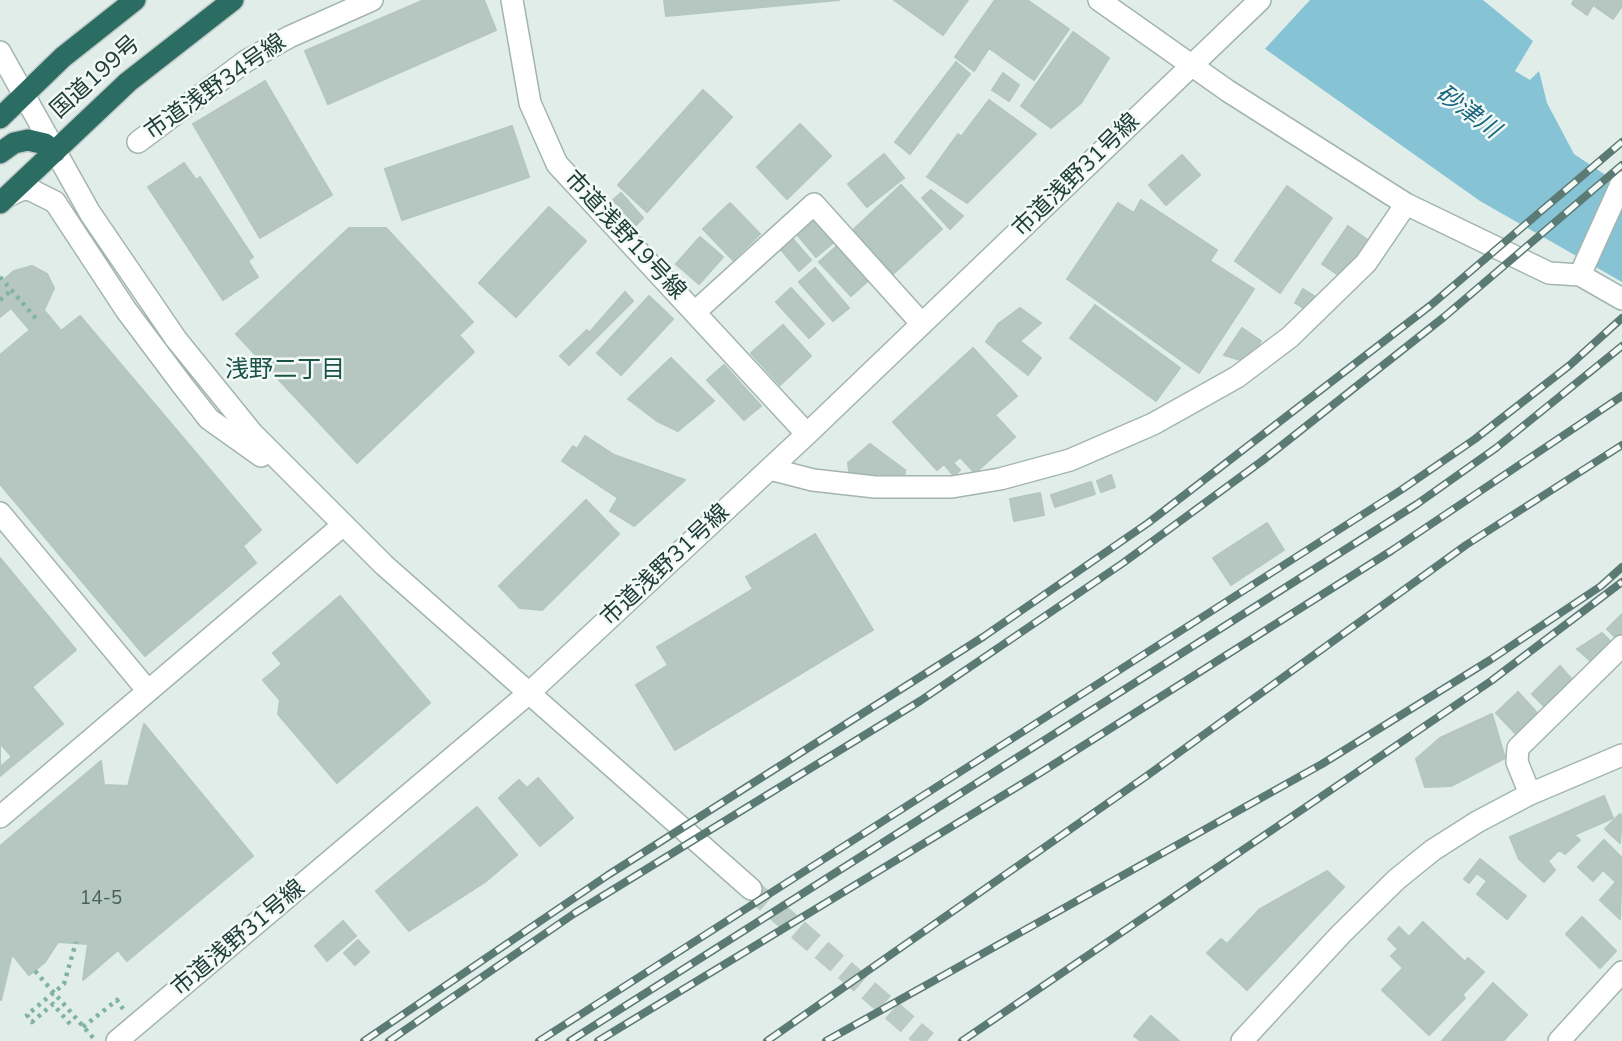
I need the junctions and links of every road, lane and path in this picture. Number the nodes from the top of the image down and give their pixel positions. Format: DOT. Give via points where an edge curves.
graph roads {
  1 [pos="135,0"];
  2 [pos="233,0"];
  3 [pos="372,0"];
  4 [pos="512,0"];
  5 [pos="1099,0"];
  6 [pos="1260,0"];
  7 [pos="0,52"];
  8 [pos="1193,66"];
  9 [pos="25,94"];
  10 [pos="0,118"];
  11 [pos="138,142"];
  12 [pos="55,152"];
  13 [pos="0,153"];
  14 [pos="1622,182"];
  15 [pos="4,199"];
  16 [pos="1406,204"];
  17 [pos="1580,275"];
  18 [pos="0,277"];
  19 [pos="12,290"];
  20 [pos="1622,299"];
  21 [pos="0,300"];
  22 [pos="695,312"];
  23 [pos="39,322"];
  24 [pos="922,324"];
  25 [pos="807,434"];
  26 [pos="770,469"];
  27 [pos="302,486"];
  28 [pos="0,513"];
  29 [pos="342,526"];
  30 [pos="1622,646"];
  31 [pos="148,691"];
  32 [pos="529,693"];
  33 [pos="1622,755"];
  34 [pos="1530,794"];
  35 [pos="0,817"];
  36 [pos="751,889"];
  37 [pos="76,942"];
  38 [pos="35,971"];
  39 [pos="1622,972"];
  40 [pos="54,993"];
  41 [pos="114,1016"];
  42 [pos="70,1024"];
  43 [pos="83,1027"];
  44 [pos="95,1041"];
  45 [pos="117,1041"];
  46 [pos="1242,1041"];
  47 [pos="1559,1041"];
  1 -- 9 [label="highway, 国道199号"];
  2 -- 12 [label="highway, 国道199号" via="128,82"];
  3 -- 11 [label="street, 市道浅野34号線" via="246,61"];
  4 -- 22 [label="street, 市道浅野19号線" via="530,103 557,164"];
  5 -- 8 [label="street"];
  6 -- 8 [label="street, 市道浅野31号線"];
  7 -- 9 [label="street"];
  8 -- 16 [label="street"];
  8 -- 24 [label="street, 市道浅野31号線"];
  9 -- 10 [label="highway, 国道199号"];
  9 -- 12 [label="street"];
  12 -- 13 [label="highway" via="28,140"];
  12 -- 15 [label="highway, 国道199号"];
  12 -- 27 [label="street" via="90,213 176,339 253,435"];
  14 -- 17 [label="street"];
  15 -- 27 [label="street" via="31,190 55,202 157,353 209,419"];
  16 -- 17 [label="street" via="1549,272"];
  16 -- 26 [label="street" via="1366,263 1290,337 1237,377 1153,424 1070,460 952,487 875,487 813,480"];
  17 -- 20 [label="street"];
  18 -- 19 [label="path"];
  19 -- 21 [label="path"];
  19 -- 23 [label="path"];
  22 -- 24 [label="street" via="814,204"];
  22 -- 25 [label="street, 市道浅野19号線"];
  24 -- 25 [label="street, 市道浅野31号線"];
  25 -- 26 [label="street, 市道浅野31号線"];
  26 -- 32 [label="street, 市道浅野31号線"];
  27 -- 29 [label="street"];
  28 -- 31 [label="street"];
  29 -- 31 [label="street"];
  29 -- 32 [label="street"];
  30 -- 34 [label="street" via="1518,748 1517,762"];
  31 -- 35 [label="street"];
  32 -- 36 [label="street"];
  32 -- 45 [label="street, 市道浅野31号線"];
  33 -- 34 [label="street"];
  34 -- 46 [label="street" via="1477,822 1397,878"];
  37 -- 40 [label="path" via="64,984"];
  38 -- 40 [label="path"];
  39 -- 47 [label="street"];
  40 -- 42 [label="path" via="27,1015 32,1021 53,1004"];
  40 -- 43 [label="path"];
  41 -- 43 [label="path" via="123,1009 117,1000"];
  43 -- 44 [label="path"];
}
